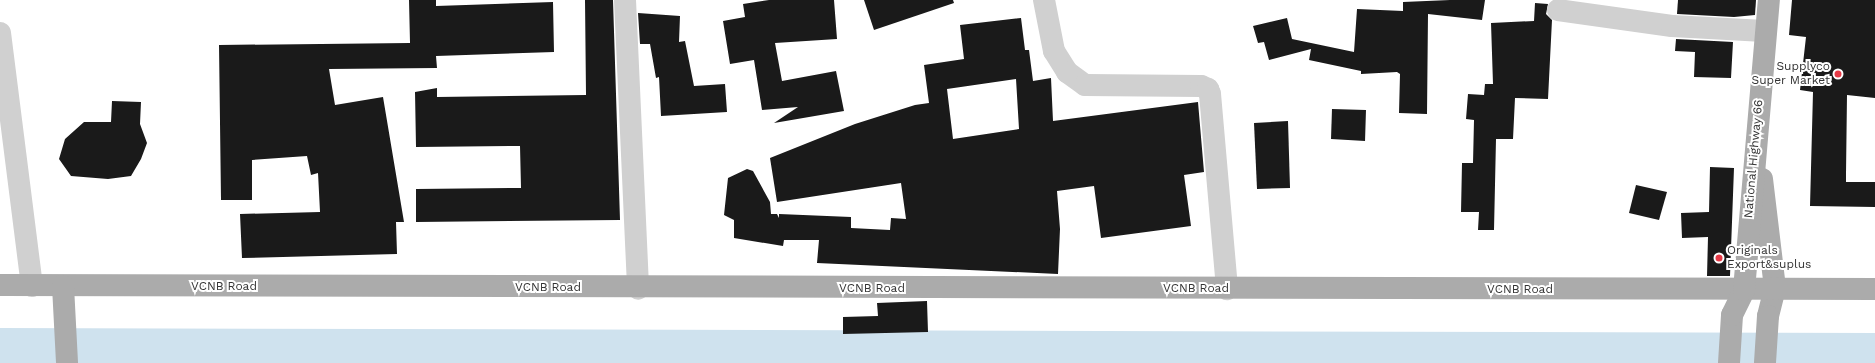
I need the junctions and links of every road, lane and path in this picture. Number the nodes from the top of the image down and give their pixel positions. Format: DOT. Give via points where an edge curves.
graph roads {
  1 [pos="625,0"];
  2 [pos="1044,0"];
  3 [pos="1769,0"];
  4 [pos="1558,10"];
  5 [pos="1764,31"];
  6 [pos="0,33"];
  7 [pos="1756,130"];
  8 [pos="0,286"];
  9 [pos="32,286"];
  10 [pos="1775,288"];
  11 [pos="638,289"];
  12 [pos="1227,289"];
  13 [pos="1875,289"];
  14 [pos="1744,290"];
  15 [pos="63,294"];
  16 [pos="67,363"];
  17 [pos="1729,363"];
  18 [pos="1766,363"];
  1 -- 11 [label="street"];
  2 -- 12 [label="street" via="1054,51 1067,72 1085,85 1201,86 1208,89"];
  3 -- 5 [label="main road, National Highway 66"];
  4 -- 5 [label="street" via="1672,26"];
  5 -- 7 [label="main road, National Highway 66"];
  6 -- 9 [label="street"];
  7 -- 10 [label="main road"];
  7 -- 14 [label="main road, National Highway 66"];
  8 -- 9 [label="main road, VCNB Road"];
  9 -- 15 [label="main road, VCNB Road"];
  10 -- 13 [label="main road, VCNB Road"];
  10 -- 14 [label="main road, VCNB Road"];
  10 -- 18 [label="main road" via="1768,316"];
  11 -- 12 [label="main road, VCNB Road"];
  11 -- 15 [label="main road, VCNB Road"];
  12 -- 14 [label="main road, VCNB Road"];
  14 -- 17 [label="main road, National Highway 66" via="1732,315"];
  15 -- 16 [label="main road"];
}
